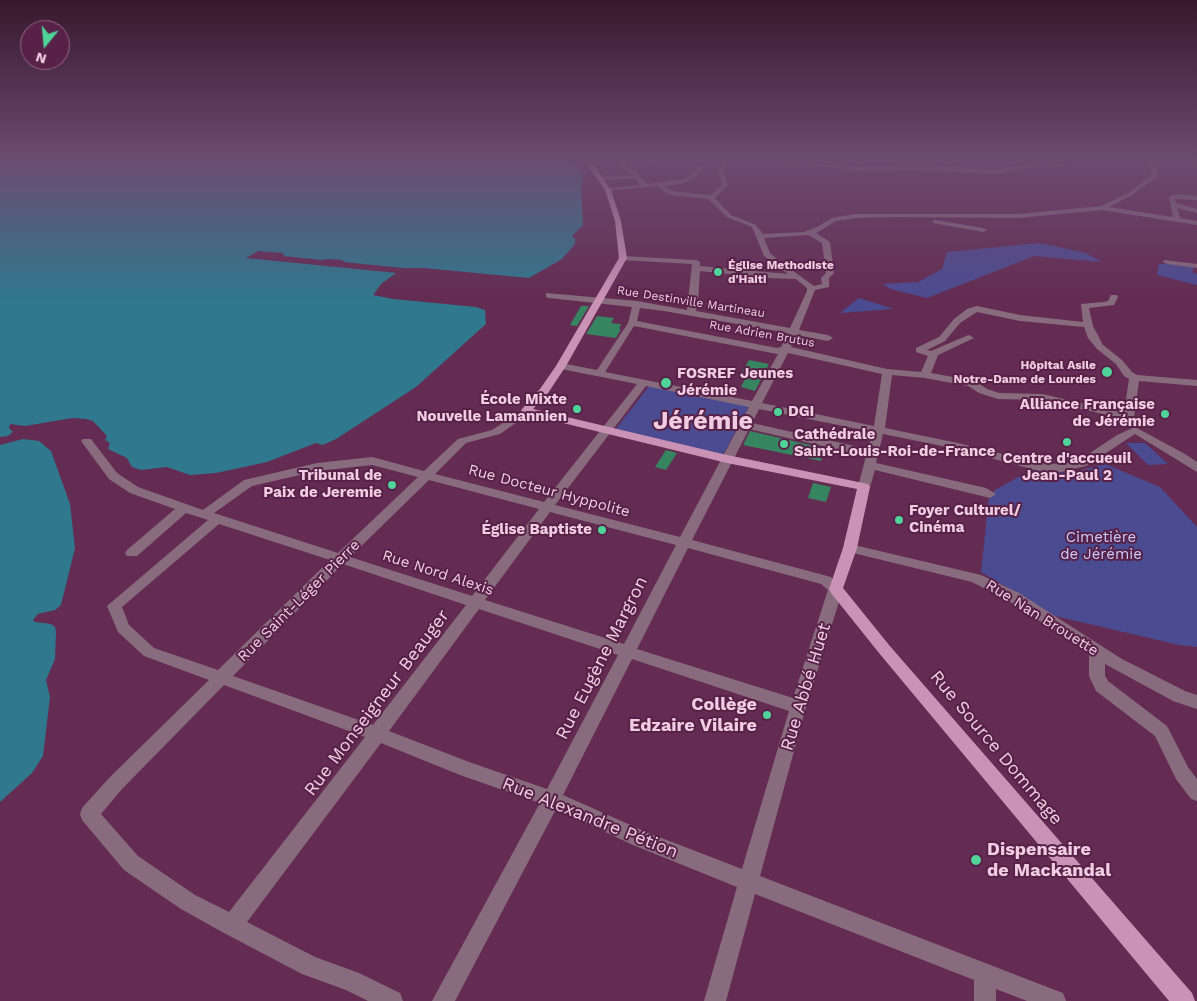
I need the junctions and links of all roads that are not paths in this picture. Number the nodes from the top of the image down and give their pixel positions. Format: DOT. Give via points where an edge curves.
graph roads {
  1 [pos="613,207"];
  2 [pos="720,207"];
  3 [pos="1174,207"];
  4 [pos="1181,207"];
  5 [pos="1103,208"];
  6 [pos="1197,211"];
  7 [pos="930,216"];
  8 [pos="1177,220"];
  9 [pos="1197,223"];
  10 [pos="983,230"];
  11 [pos="808,233"];
  12 [pos="760,236"];
  13 [pos="1179,252"];
  14 [pos="623,258"];
  15 [pos="1167,262"];
  16 [pos="1186,265"];
  17 [pos="1197,266"];
  18 [pos="696,268"];
  19 [pos="797,277"];
  20 [pos="811,289"];
  21 [pos="549,295"];
  22 [pos="1114,298"];
  23 [pos="600,300"];
  24 [pos="637,304"];
  25 [pos="691,313"];
  26 [pos="632,323"];
  27 [pos="1087,325"];
  28 [pos="794,332"];
  29 [pos="828,338"];
  30 [pos="969,338"];
  31 [pos="785,349"];
  32 [pos="934,355"];
  33 [pos="561,366"];
  34 [pos="887,372"];
  35 [pos="599,374"];
  36 [pos="925,375"];
  37 [pos="1136,379"];
  38 [pos="643,383"];
  39 [pos="1197,383"];
  40 [pos="755,404"];
  41 [pos="526,412"];
  42 [pos="1129,417"];
  43 [pos="744,425"];
  44 [pos="606,430"];
  45 [pos="879,430"];
  46 [pos="1135,430"];
  47 [pos="87,441"];
  48 [pos="727,459"];
  49 [pos="872,459"];
  50 [pos="1197,468"];
  51 [pos="429,475"];
  52 [pos="864,487"];
  53 [pos="990,494"];
  54 [pos="184,508"];
  55 [pos="548,508"];
  56 [pos="212,516"];
  57 [pos="684,544"];
  58 [pos="850,548"];
  59 [pos="132,553"];
  60 [pos="341,558"];
  61 [pos="836,589"];
  62 [pos="477,603"];
  63 [pos="627,651"];
  64 [pos="1097,652"];
  65 [pos="222,678"];
  66 [pos="1197,702"];
  67 [pos="798,707"];
  68 [pos="377,734"];
  69 [pos="1197,793"];
  70 [pos="552,798"];
  71 [pos="750,881"];
  72 [pos="231,926"];
  73 [pos="985,974"];
  74 [pos="392,1001"];
  75 [pos="444,1001"];
  76 [pos="715,1001"];
  77 [pos="985,1001"];
  78 [pos="1055,1001"];
  79 [pos="1184,1001"];
  1 -- 14 [label="main road"];
  2 -- 12 [label="street" via="729,216 754,226"];
  3 -- 8 [label="street"];
  4 -- 6 [label="street"];
  5 -- 7 [label="street" via="1030,216"];
  5 -- 8 [label="street"];
  7 -- 10 [label="street" via="935,222 965,230"];
  7 -- 11 [label="street" via="881,215 834,219"];
  8 -- 9 [label="street"];
  11 -- 12 [label="street"];
  11 -- 20 [label="street" via="816,234 826,242 830,273 825,278 826,285"];
  12 -- 19 [label="street" via="767,254"];
  13 -- 16 [label="street"];
  14 -- 18 [label="street" via="696,262"];
  14 -- 23 [label="main road"];
  15 -- 16 [label="street"];
  16 -- 17 [label="street"];
  18 -- 19 [label="street"];
  18 -- 25 [label="street"];
  19 -- 20 [label="street"];
  20 -- 28 [label="street, Rue Eugène Margron"];
  21 -- 23 [label="street, Rue Destinville Martineau"];
  22 -- 27 [label="street" via="1104,305 1084,306"];
  23 -- 24 [label="street, Rue Destinville Martineau"];
  23 -- 33 [label="main road"];
  24 -- 25 [label="street, Rue Destinville Martineau"];
  24 -- 26 [label="street"];
  25 -- 28 [label="street, Rue Destinville Martineau"];
  26 -- 31 [label="street, Rue Adrien Brutus" via="777,351"];
  26 -- 35 [label="street"];
  27 -- 32 [label="street" via="1020,318 977,309 957,321 942,339 918,350"];
  27 -- 37 [label="street" via="1100,347"];
  28 -- 29 [label="street, Rue Destinville Martineau"];
  28 -- 31 [label="street, Rue Eugène Margron"];
  30 -- 32 [label="street"];
  31 -- 34 [label="street, Rue Adrien Brutus"];
  31 -- 40 [label="street, Rue Eugène Margron"];
  32 -- 36 [label="street"];
  33 -- 35 [label="street"];
  33 -- 41 [label="main road"];
  34 -- 36 [label="street, Rue Adrien Brutus"];
  34 -- 45 [label="street, Rue Abbé Huet"];
  35 -- 38 [label="street"];
  36 -- 42 [label="street, Rue Adrien Brutus" via="971,383 998,396 1042,397"];
  37 -- 39 [label="street"];
  37 -- 42 [label="street"];
  38 -- 40 [label="street"];
  38 -- 44 [label="street, Rue Monseigneur Beauger"];
  40 -- 43 [label="street, Rue Eugène Margron"];
  40 -- 45 [label="street"];
  41 -- 44 [label="main road"];
  41 -- 51 [label="street, Rue Saint-Léger Pierre" via="496,432 462,441"];
  42 -- 46 [label="street"];
  43 -- 48 [label="street, Rue Eugène Margron"];
  43 -- 49 [label="street"];
  44 -- 48 [label="main road"];
  44 -- 55 [label="street, Rue Monseigneur Beauger"];
  45 -- 46 [label="street" via="1050,468 1082,464"];
  45 -- 49 [label="street, Rue Abbé Huet"];
  46 -- 50 [label="street"];
  47 -- 54 [label="street, Rue Nord Alexis" via="120,482"];
  48 -- 52 [label="main road"];
  48 -- 57 [label="street, Rue Eugène Margron"];
  49 -- 52 [label="street, Rue Abbé Huet"];
  49 -- 53 [label="street"];
  51 -- 55 [label="street, Rue Docteur Hyppolite"];
  51 -- 56 [label="street, Rue Docteur Hyppolite" via="372,461 318,467 248,483"];
  51 -- 60 [label="street, Rue Saint-Léger Pierre"];
  52 -- 58 [label="main road, Rue Abbé Huet"];
  54 -- 56 [label="street, Rue Nord Alexis"];
  54 -- 59 [label="street"];
  55 -- 57 [label="street, Rue Docteur Hyppolite"];
  55 -- 62 [label="street, Rue Monseigneur Beauger"];
  56 -- 60 [label="street, Rue Nord Alexis"];
  56 -- 65 [label="street, Rue Alexandre Pétion" via="114,606 123,628 149,652"];
  57 -- 61 [label="street, Rue Docteur Hyppolite" via="826,580"];
  57 -- 63 [label="street, Rue Eugène Margron"];
  58 -- 61 [label="main road, Rue Abbé Huet"];
  58 -- 64 [label="street, Rue Nan Brouette" via="976,578 1014,597"];
  60 -- 62 [label="street, Rue Nord Alexis"];
  60 -- 65 [label="street, Rue Saint-Léger Pierre"];
  61 -- 67 [label="street, Rue Abbé Huet"];
  61 -- 79 [label="main road, Rue Source Dommage"];
  62 -- 63 [label="street, Rue Nord Alexis"];
  62 -- 68 [label="street, Rue Monseigneur Beauger"];
  63 -- 67 [label="street, Rue Nord Alexis"];
  63 -- 70 [label="street, Rue Eugène Margron"];
  64 -- 66 [label="street, Rue Nan Brouette" via="1154,684"];
  64 -- 69 [label="street" via="1097,676 1102,686 1161,731"];
  65 -- 68 [label="street, Rue Alexandre Pétion"];
  65 -- 72 [label="street, Rue Saint-Léger Pierre" via="89,814 131,863 188,902"];
  67 -- 71 [label="street, Rue Abbé Huet"];
  68 -- 70 [label="street, Rue Alexandre Pétion"];
  68 -- 72 [label="street, Rue Monseigneur Beauger"];
  70 -- 71 [label="street, Rue Alexandre Pétion" via="640,839"];
  70 -- 75 [label="street, Rue Eugène Margron"];
  71 -- 73 [label="street, Rue Alexandre Pétion"];
  71 -- 76 [label="street, Rue Abbé Huet"];
  72 -- 74 [label="street" via="310,966"];
  73 -- 77 [label="street"];
  73 -- 78 [label="street, Rue Alexandre Pétion"];
}
